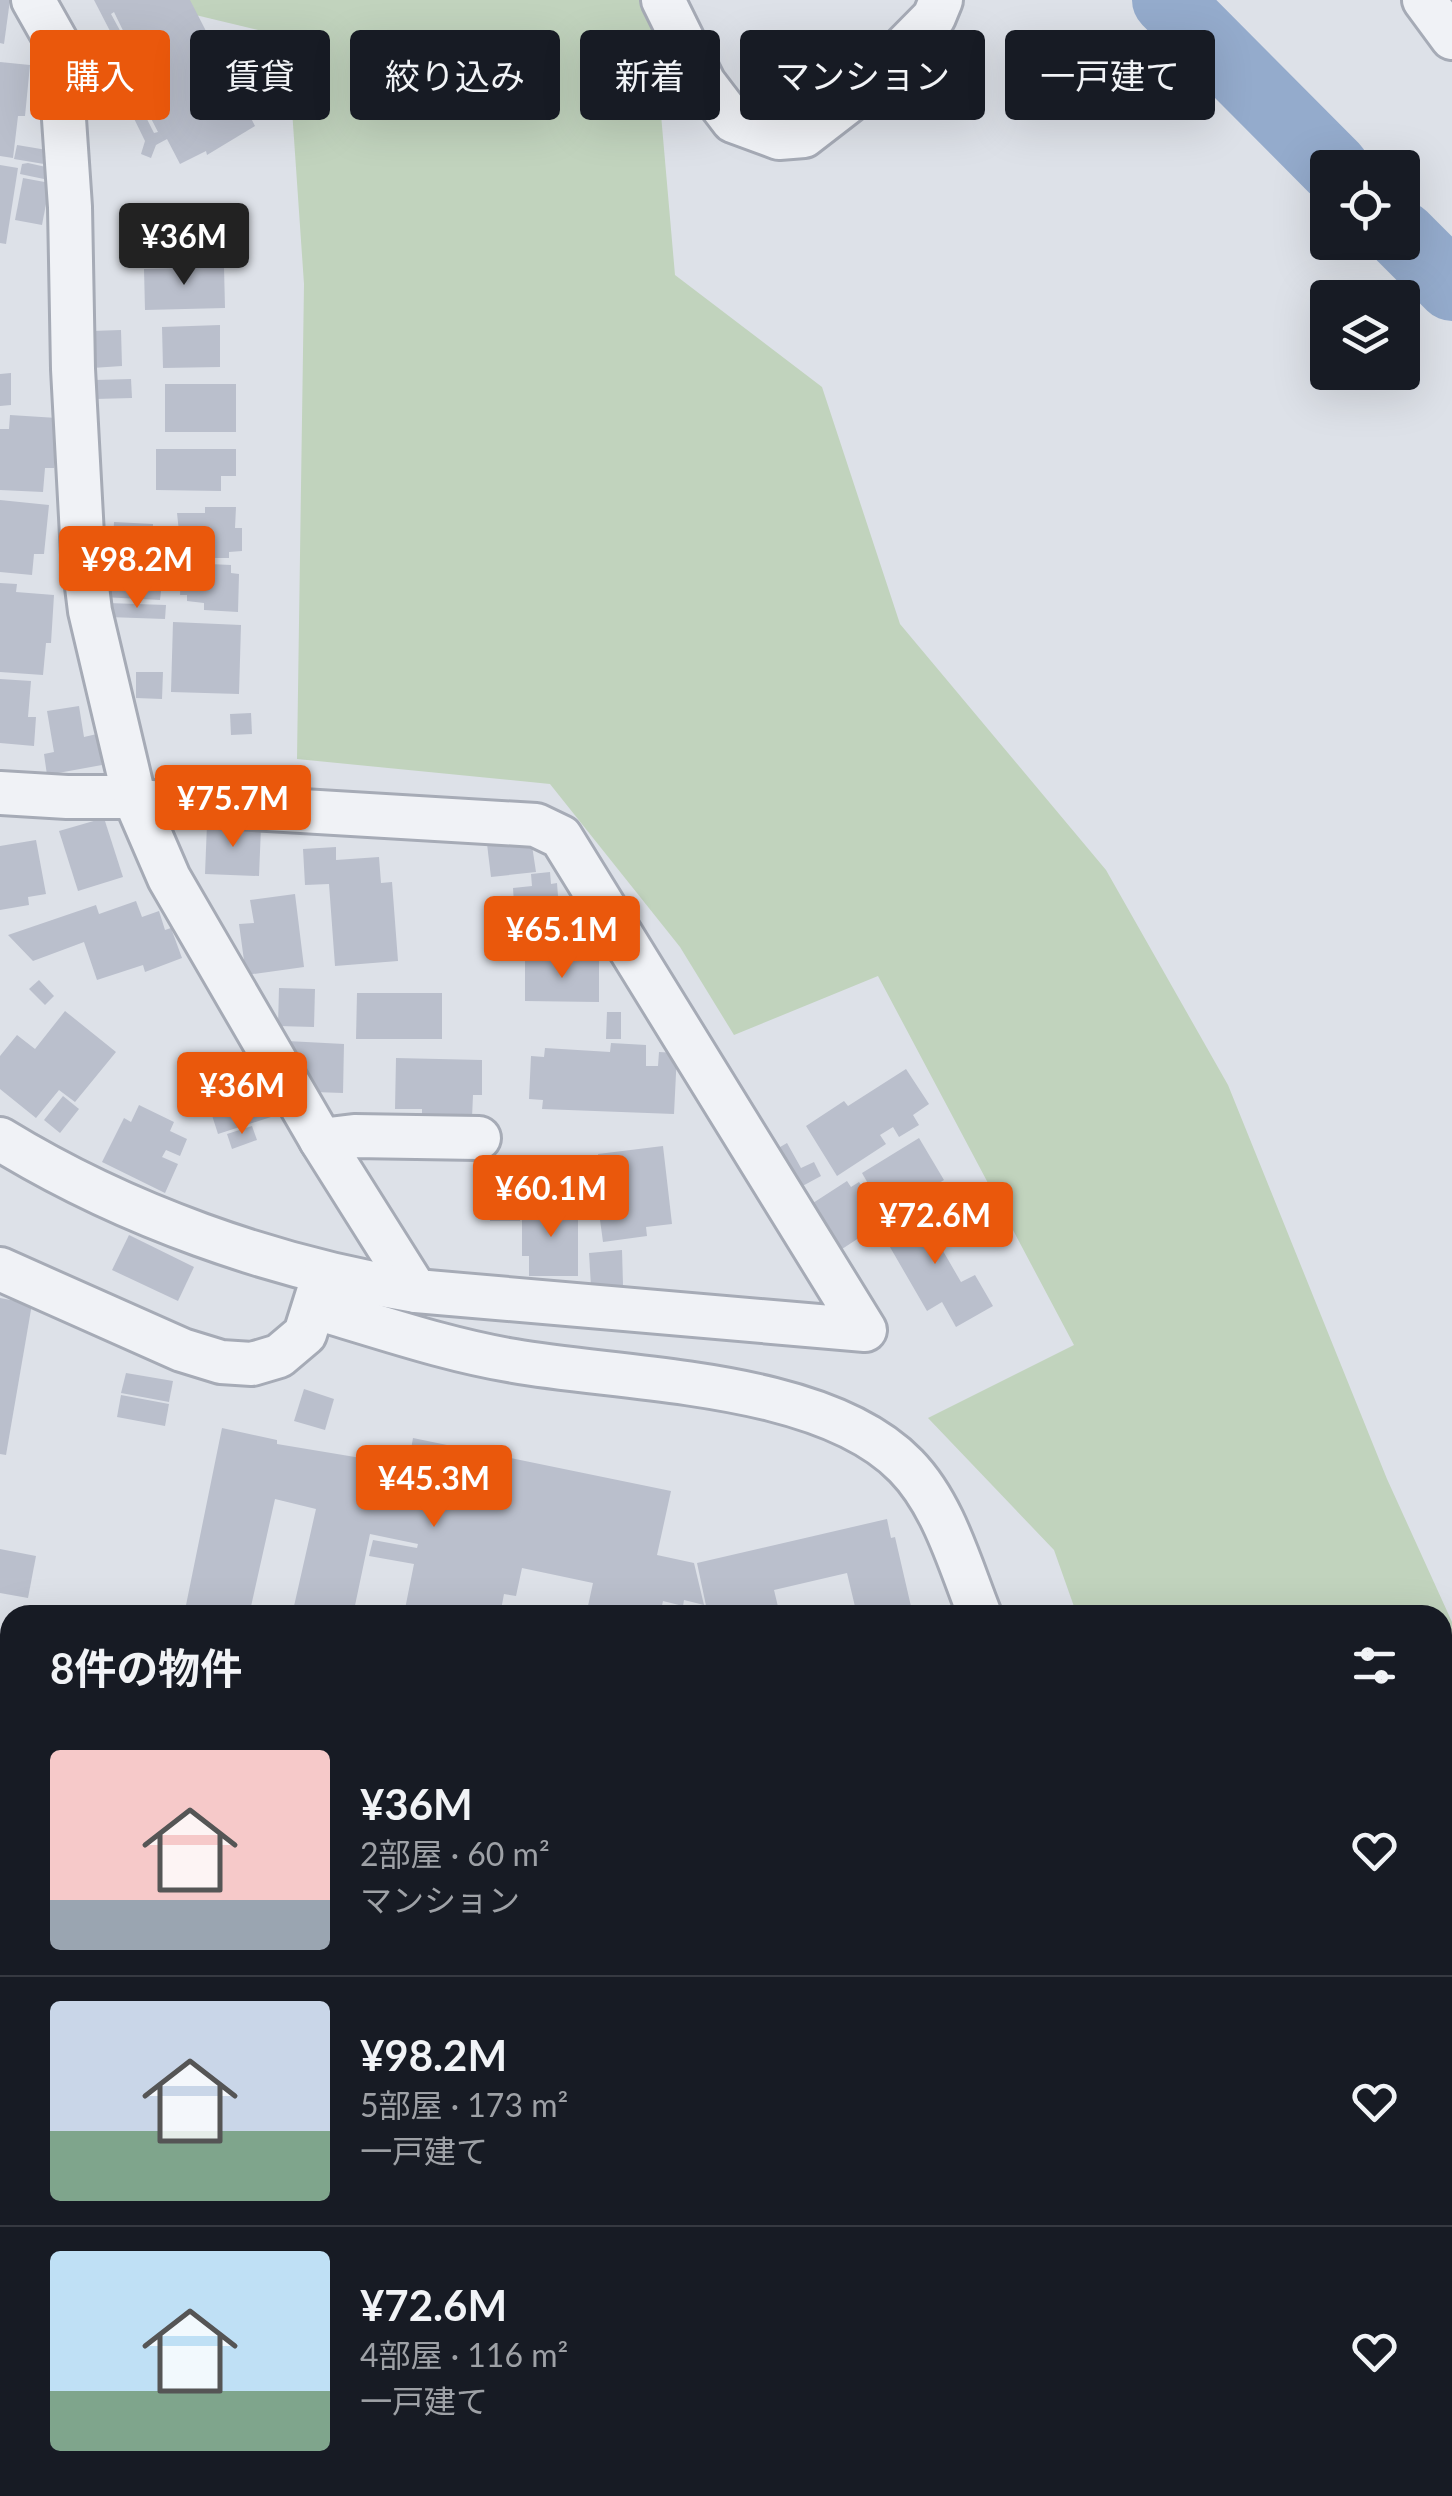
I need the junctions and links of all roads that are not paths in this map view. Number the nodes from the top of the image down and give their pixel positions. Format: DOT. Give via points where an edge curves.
graph roads {
  1 [pos="33,0"];
  2 [pos="663,0"];
  3 [pos="941,0"];
  4 [pos="1424,0"];
  5 [pos="1452,38"];
  6 [pos="0,793"];
  7 [pos="134,799"];
  8 [pos="479,1138"];
  9 [pos="0,1140"];
  10 [pos="320,1140"];
  11 [pos="0,1269"];
  12 [pos="320,1290"];
  13 [pos="416,1292"];
  14 [pos="976,1605"];
  1 -- 7 [label="street" via="60,46 82,554"];
  2 -- 3 [label="street" via="704,83 733,121 779,138 804,136 857,96 934,17"];
  4 -- 5 [label="street"];
  6 -- 7 [label="street"];
  7 -- 10 [label="street" via="169,878"];
  7 -- 13 [label="street" via="536,825 561,837 865,1330"];
  8 -- 10 [label="street"];
  9 -- 12 [label="street" via="50,1170"];
  10 -- 13 [label="street"];
  11 -- 12 [label="street" via="221,1362 252,1364 279,1356 305,1334"];
  12 -- 13 [label="street" via="362,1283"];
  12 -- 14 [label="street" via="431,1342 512,1361 746,1394 859,1430 921,1483"];
}
